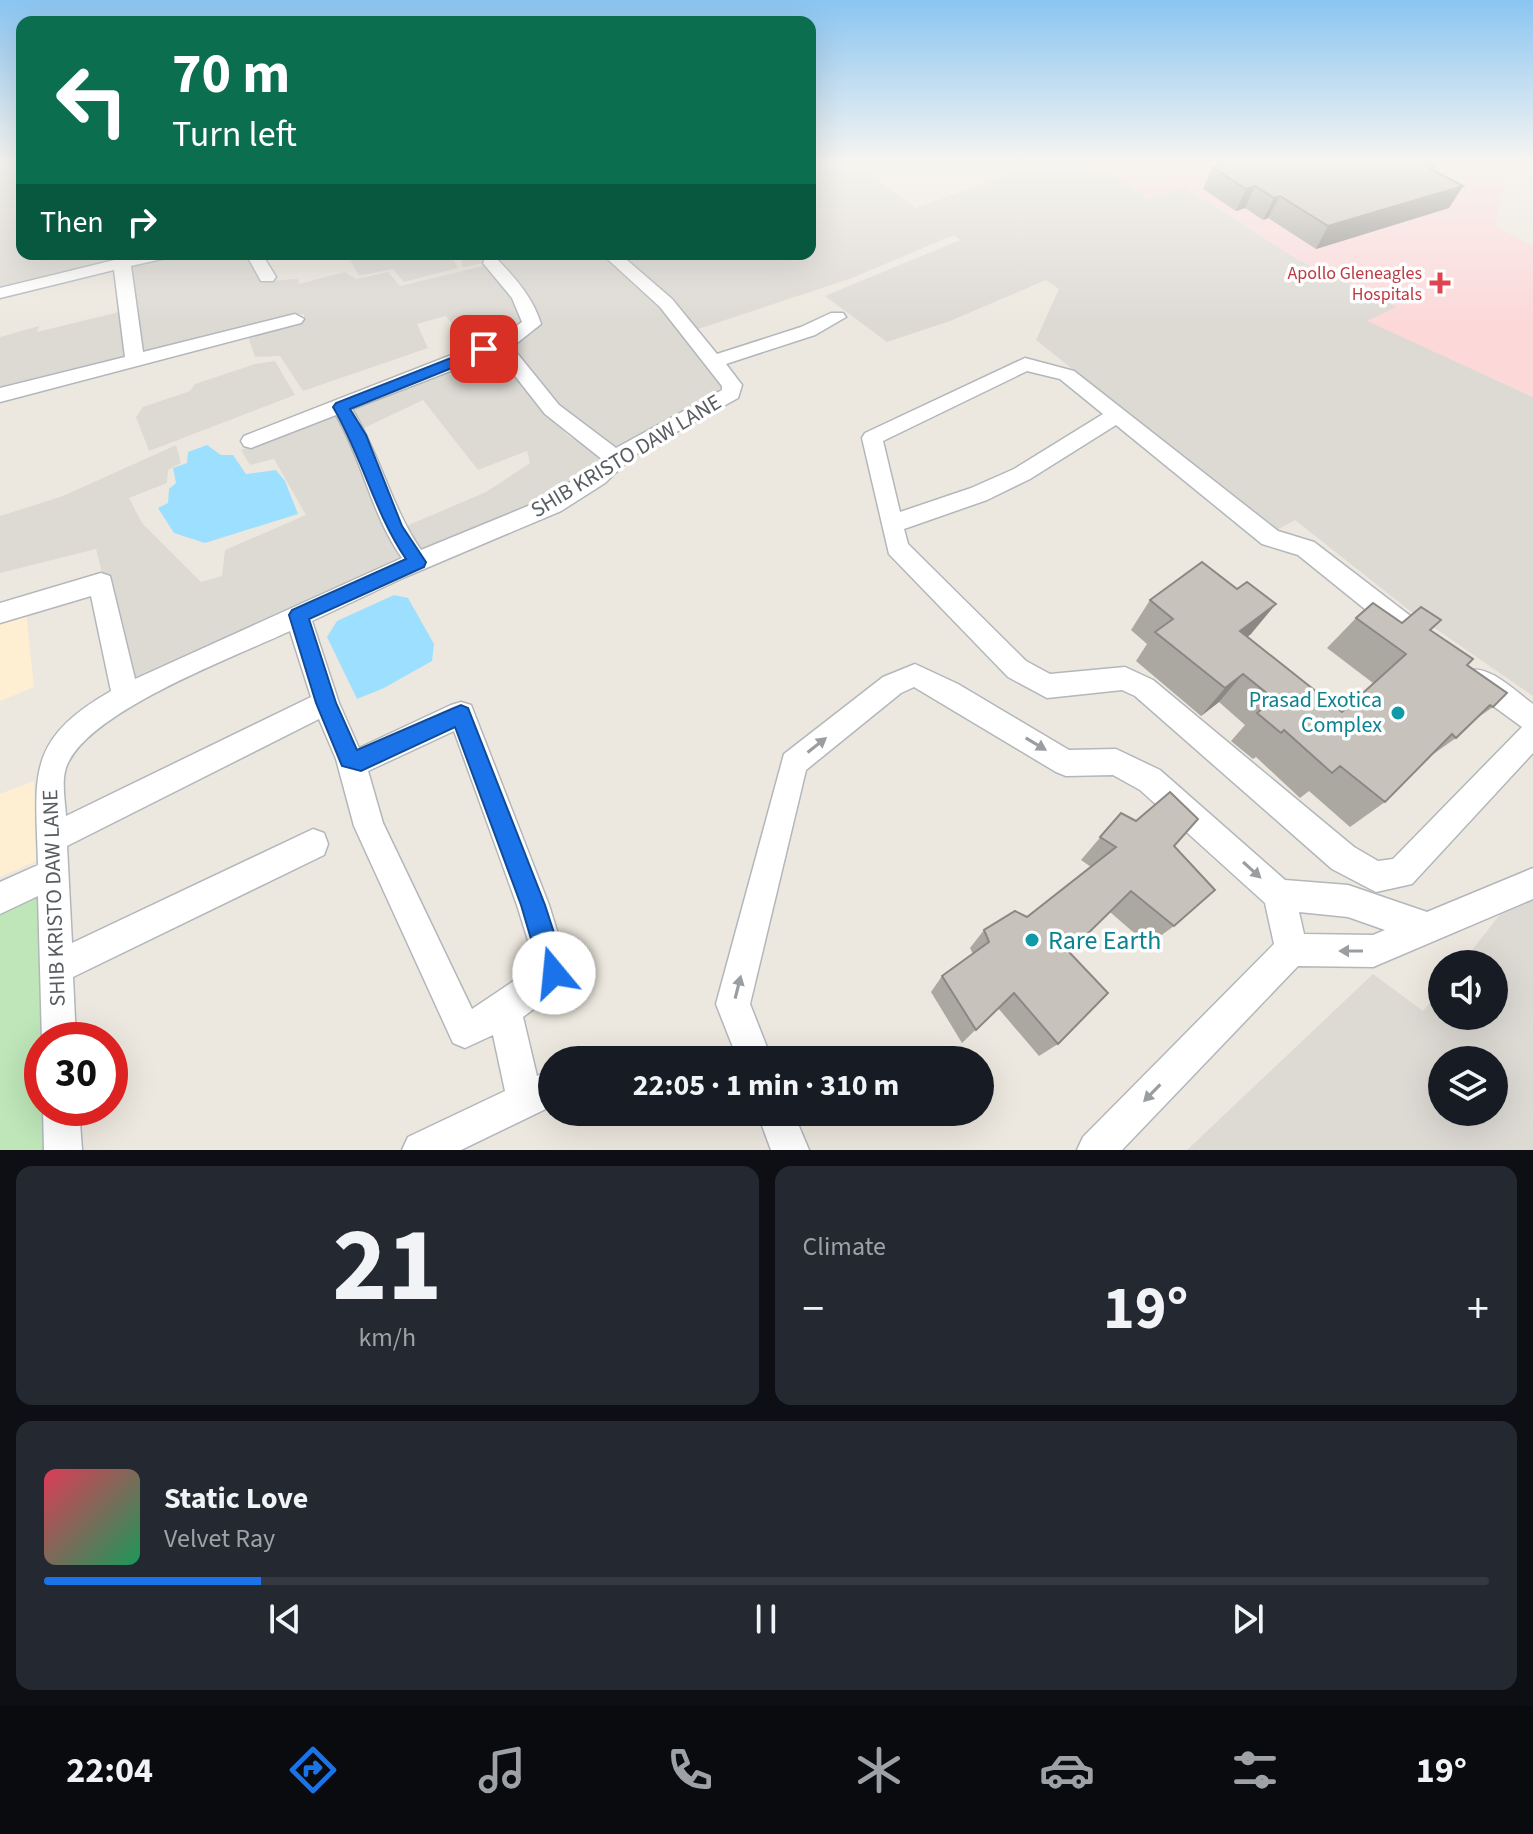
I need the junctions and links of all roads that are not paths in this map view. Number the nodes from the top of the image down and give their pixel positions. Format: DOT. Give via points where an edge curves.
graph roads {
  1 [pos="137,260"];
  2 [pos="262,260"];
  3 [pos="617,260"];
  4 [pos="491,263"];
  5 [pos="122,264"];
  6 [pos="267,277"];
  7 [pos="0,293"];
  8 [pos="837,317"];
  9 [pos="295,319"];
  10 [pos="502,346"];
  11 [pos="135,361"];
  12 [pos="713,362"];
  13 [pos="0,395"];
  14 [pos="341,407"];
  15 [pos="1117,415"];
  16 [pos="251,441"];
  17 [pos="617,459"];
  18 [pos="892,524"];
  19 [pos="417,562"];
  20 [pos="0,613"];
  21 [pos="298,615"];
  22 [pos="125,696"];
  23 [pos="326,703"];
  24 [pos="1533,719"];
  25 [pos="1533,734"];
  26 [pos="350,759"];
  27 [pos="53,838"];
  28 [pos="313,844"];
  29 [pos="52,874"];
  30 [pos="1533,883"];
  31 [pos="1279,895"];
  32 [pos="0,898"];
  33 [pos="1424,927"];
  34 [pos="1291,950"];
  35 [pos="56,968"];
  36 [pos="504,1010"];
  37 [pos="58,1022"];
  38 [pos="750,1046"];
  39 [pos="538,1094"];
  40 [pos="62,1126"];
  41 [pos="781,1126"];
  42 [pos="63,1150"];
  43 [pos="421,1150"];
  44 [pos="790,1150"];
  45 [pos="1096,1150"];
  1 -- 5 [label="street"];
  2 -- 6 [label="street"];
  3 -- 12 [label="street, SHIB KRISTO DAW LANE" via="666,303"];
  4 -- 10 [label="street" via="513,287 532,324"];
  5 -- 7 [label="street"];
  5 -- 11 [label="street"];
  8 -- 12 [label="street"];
  9 -- 11 [label="street"];
  10 -- 14 [label="street"];
  10 -- 17 [label="street" via="555,416"];
  11 -- 13 [label="street"];
  12 -- 17 [label="street, SHIB KRISTO DAW LANE" via="732,385 731,393"];
  14 -- 16 [label="street"];
  14 -- 19 [label="street" via="358,435 394,529"];
  15 -- 18 [label="street" via="1022,474"];
  15 -- 18 [label="street" via="1067,375 1025,364 872,438"];
  15 -- 24 [label="street" via="1270,538 1306,548"];
  17 -- 19 [label="street, SHIB KRISTO DAW LANE" via="553,505"];
  18 -- 25 [label="street" via="897,548 1017,669 1047,686 1125,678 1144,688 1343,858 1376,877 1401,873"];
  19 -- 21 [label="street, SHIB KRISTO DAW LANE"];
  20 -- 22 [label="street" via="101,583"];
  21 -- 22 [label="street, SHIB KRISTO DAW LANE"];
  21 -- 23 [label="street"];
  22 -- 27 [label="street, SHIB KRISTO DAW LANE" via="93,715 56,755 50,779"];
  23 -- 26 [label="street"];
  23 -- 27 [label="street"];
  26 -- 36 [label="street" via="369,826 465,1031"];
  26 -- 36 [label="street" via="361,761 461,714 554,973"];
  27 -- 29 [label="street, SHIB KRISTO DAW LANE"];
  28 -- 35 [label="street"];
  29 -- 32 [label="street"];
  29 -- 35 [label="street, SHIB KRISTO DAW LANE"];
  30 -- 33 [label="street"];
  31 -- 33 [label="street" via="1348,901"];
  31 -- 34 [label="street"];
  38 -- 31 [label="street, one-way" via="733,1004 794,763 892,685 915,675 1066,763 1116,762 1150,780"];
  33 -- 34 [label="street, one-way" via="1373,951"];
  34 -- 45 [label="street, one-way"];
  35 -- 37 [label="street, SHIB KRISTO DAW LANE"];
  36 -- 39 [label="street"];
  39 -- 43 [label="street"];
  40 -- 42 [label="street"];
  41 -- 44 [label="street"];
}
